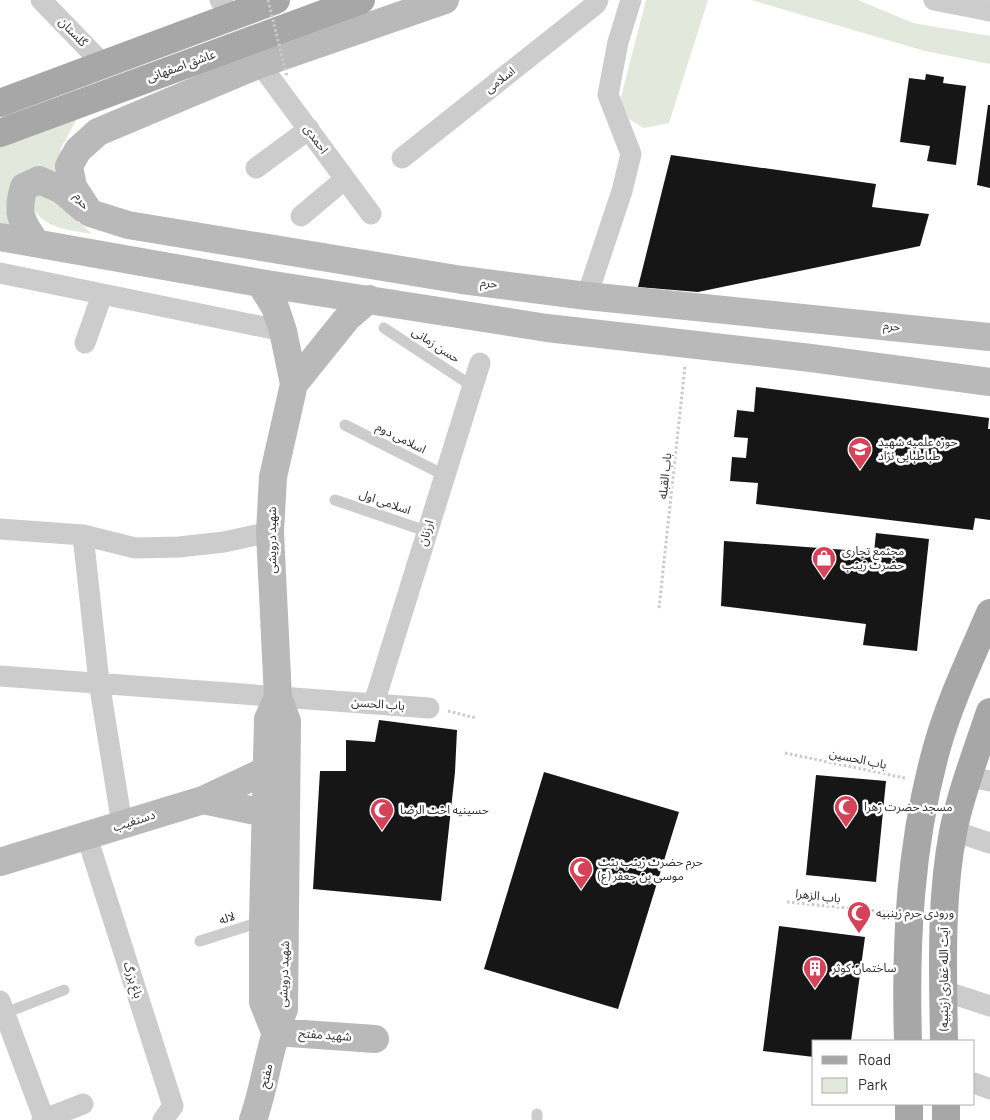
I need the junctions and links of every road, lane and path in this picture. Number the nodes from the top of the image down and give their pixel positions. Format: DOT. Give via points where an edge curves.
graph roads {
  1 [pos="42,0"];
  2 [pos="268,0"];
  3 [pos="276,0"];
  4 [pos="361,0"];
  5 [pos="445,0"];
  6 [pos="598,0"];
  7 [pos="632,0"];
  8 [pos="934,0"];
  9 [pos="226,8"];
  10 [pos="990,11"];
  11 [pos="260,64"];
  12 [pos="104,65"];
  13 [pos="287,77"];
  14 [pos="0,103"];
  15 [pos="309,129"];
  16 [pos="0,133"];
  17 [pos="402,158"];
  18 [pos="256,168"];
  19 [pos="345,179"];
  20 [pos="90,213"];
  21 [pos="371,214"];
  22 [pos="301,216"];
  23 [pos="0,237"];
  24 [pos="36,243"];
  25 [pos="0,273"];
  26 [pos="260,283"];
  27 [pos="102,295"];
  28 [pos="587,296"];
  29 [pos="369,299"];
  30 [pos="384,328"];
  31 [pos="283,331"];
  32 [pos="990,337"];
  33 [pos="85,343"];
  34 [pos="688,345"];
  35 [pos="480,363"];
  36 [pos="990,382"];
  37 [pos="294,384"];
  38 [pos="472,386"];
  39 [pos="345,425"];
  40 [pos="444,475"];
  41 [pos="334,500"];
  42 [pos="0,529"];
  43 [pos="426,531"];
  44 [pos="270,532"];
  45 [pos="83,535"];
  46 [pos="659,608"];
  47 [pos="990,613"];
  48 [pos="0,676"];
  49 [pos="99,682"];
  50 [pos="278,698"];
  51 [pos="374,703"];
  52 [pos="429,708"];
  53 [pos="990,713"];
  54 [pos="476,718"];
  55 [pos="785,753"];
  56 [pos="265,771"];
  57 [pos="979,779"];
  58 [pos="928,783"];
  59 [pos="203,800"];
  60 [pos="265,813"];
  61 [pos="122,824"];
  62 [pos="954,831"];
  63 [pos="87,837"];
  64 [pos="990,843"];
  65 [pos="0,862"];
  66 [pos="786,902"];
  67 [pos="908,914"];
  68 [pos="262,921"];
  69 [pos="200,941"];
  70 [pos="64,990"];
  71 [pos="944,991"];
  72 [pos="990,1006"];
  73 [pos="4,1018"];
  74 [pos="275,1032"];
  75 [pos="375,1038"];
  76 [pos="908,1040"];
  77 [pos="944,1040"];
  78 [pos="975,1083"];
  79 [pos="990,1089"];
  80 [pos="83,1104"];
  81 [pos="909,1105"];
  82 [pos="946,1105"];
  83 [pos="43,1120"];
  84 [pos="163,1120"];
  85 [pos="253,1120"];
  86 [pos="909,1120"];
  87 [pos="946,1120"];
  1 -- 12 [label="street, گلستان"];
  2 -- 13 [label="path, bridge"];
  3 -- 9 [label="main road"];
  4 -- 16 [label="main road, عاشق اصفهانی"];
  5 -- 11 [label="street"];
  6 -- 17 [label="street, اسلامی"];
  7 -- 28 [label="street" via="618,42 608,95 631,154"];
  8 -- 10 [label="street"];
  9 -- 12 [label="main road"];
  11 -- 15 [label="street, احمدی"];
  11 -- 20 [label="street, حرم" via="98,132 78,150 69,166 73,187"];
  12 -- 14 [label="main road"];
  15 -- 18 [label="street"];
  15 -- 19 [label="street, احمدی"];
  19 -- 21 [label="street, احمدی"];
  19 -- 22 [label="street"];
  20 -- 24 [label="street" via="62,190 39,180 24,186 18,205 23,223"];
  20 -- 28 [label="street, حرم" via="128,225 462,280"];
  23 -- 24 [label="street"];
  24 -- 26 [label="street"];
  25 -- 27 [label="street"];
  26 -- 29 [label="street"];
  26 -- 31 [label="street, شهید درویشی" via="275,307"];
  27 -- 31 [label="street"];
  27 -- 33 [label="street"];
  28 -- 32 [label="street, حرم"];
  29 -- 34 [label="street" via="547,328"];
  29 -- 37 [label="street, شهید درویشی" via="348,317"];
  30 -- 38 [label="lane, حسن زمانی"];
  31 -- 37 [label="street, شهید درویشی"];
  34 -- 36 [label="street"];
  34 -- 46 [label="path, باب القبله"];
  35 -- 38 [label="street, ارزنان"];
  37 -- 44 [label="street, شهید درویشی" via="273,477"];
  38 -- 40 [label="street, ارزنان"];
  39 -- 40 [label="lane, اسلامی دوم"];
  40 -- 43 [label="street, ارزنان"];
  41 -- 43 [label="lane, اسلامی اول"];
  42 -- 45 [label="street"];
  43 -- 51 [label="street, ارزنان"];
  44 -- 45 [label="street" via="224,542 135,548"];
  44 -- 50 [label="street, شهید درویشی"];
  45 -- 49 [label="street"];
  47 -- 58 [label="main road" via="953,698"];
  48 -- 49 [label="street, باب الحسن"];
  49 -- 50 [label="street, باب الحسن"];
  49 -- 61 [label="street"];
  50 -- 51 [label="street, باب الحسن"];
  50 -- 56 [label="street, شهید درویشی" via="268,719"];
  50 -- 74 [label="street, شهید درویشی" via="287,721 284,1009"];
  51 -- 52 [label="street, باب الحسن"];
  52 -- 54 [label="path"];
  53 -- 57 [label="main road, آیت الله غفاری (زینبیه)"];
  55 -- 58 [label="path, باب الحسین"];
  56 -- 59 [label="street, دستغیب"];
  56 -- 60 [label="street, شهید درویشی"];
  57 -- 62 [label="main road, آیت الله غفاری (زینبیه)"];
  58 -- 67 [label="main road"];
  59 -- 60 [label="street"];
  59 -- 61 [label="street, دستغیب"];
  60 -- 68 [label="street, شهید درویشی"];
  61 -- 63 [label="street, دستغیب"];
  62 -- 64 [label="street"];
  62 -- 71 [label="main road, آیت الله غفاری (زینبیه)" via="944,916"];
  63 -- 65 [label="street, دستغیب"];
  63 -- 84 [label="street, باغ بزرگ" via="173,1106"];
  66 -- 67 [label="path, باب الزهرا"];
  67 -- 76 [label="main road"];
  68 -- 69 [label="lane, لاله"];
  68 -- 74 [label="street, شهید درویشی" via="263,1002"];
  70 -- 73 [label="lane"];
  71 -- 72 [label="street"];
  71 -- 77 [label="main road, آیت الله غفاری (زینبیه)"];
  73 -- 83 [label="street"];
  74 -- 75 [label="street, شهید مفتح"];
  74 -- 85 [label="street, مفتح" via="264,1088"];
  78 -- 79 [label="street"];
  80 -- 83 [label="street"];
  81 -- 86 [label="main road"];
  82 -- 87 [label="main road"];
}
